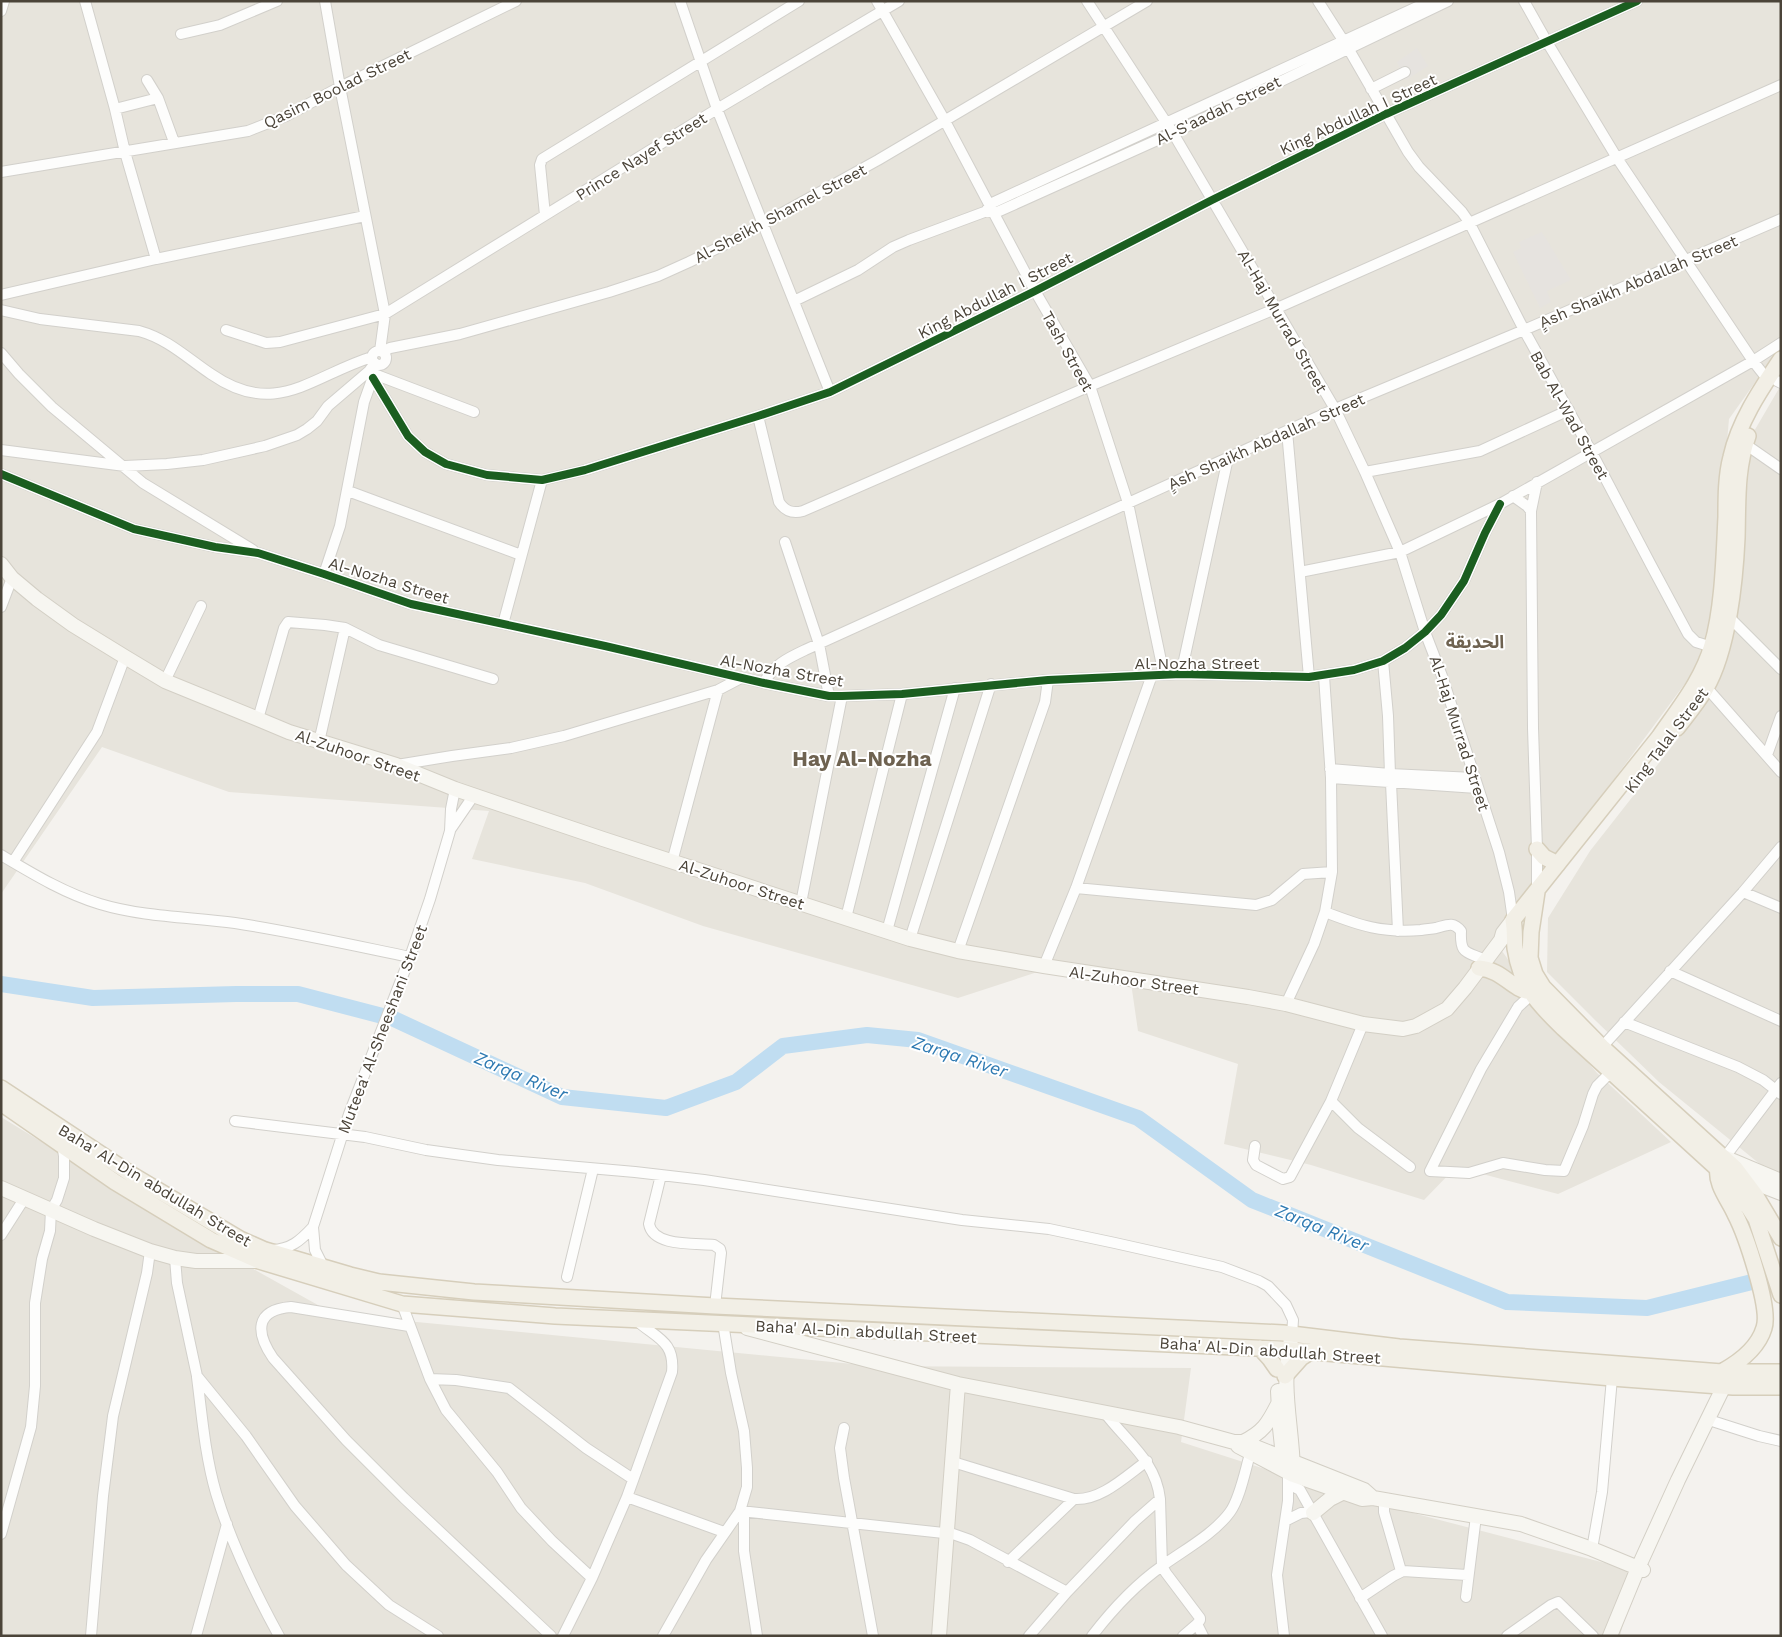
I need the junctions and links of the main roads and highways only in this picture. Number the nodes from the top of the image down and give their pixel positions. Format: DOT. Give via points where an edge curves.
graph roads {
  1 [pos="1781,359"];
  2 [pos="1777,380"];
  3 [pos="1538,849"];
  4 [pos="1558,864"];
  5 [pos="1537,891"];
  6 [pos="1535,907"];
  7 [pos="1514,925"];
  8 [pos="1482,964"];
  9 [pos="1531,993"];
  10 [pos="1,1088"];
  11 [pos="1,1103"];
  12 [pos="34,1118"];
  13 [pos="1722,1163"];
  14 [pos="1781,1218"];
  15 [pos="1780,1236"];
  16 [pos="262,1255"];
  17 [pos="496,1293"];
  18 [pos="1781,1294"];
  19 [pos="493,1311"];
  20 [pos="1260,1348"];
  21 [pos="1312,1351"];
  22 [pos="1781,1372"];
  23 [pos="1726,1381"];
  24 [pos="1781,1387"];
  1 -- 2 [label="main road, King Talal Street"];
  2 -- 4 [label="main road, King Talal Street" via="1743,423 1731,456 1727,474 1722,574 1712,647 1697,680 1659,737"];
  2 -- 6 [label="main road, King Talal Street" via="1745,444 1738,476 1736,541 1728,616 1707,688"];
  3 -- 4 [label="main road" via="1544,857"];
  4 -- 5 [label="main road, King Talal Street"];
  5 -- 6 [label="main road"];
  5 -- 7 [label="main road, King Talal Street"];
  6 -- 7 [label="main road, King Talal Street"];
  6 -- 13 [label="main road" via="1530,948 1535,974 1555,1000"];
  7 -- 9 [label="main road" via="1517,957"];
  8 -- 9 [label="main road"];
  9 -- 13 [label="main road" via="1541,1007 1612,1074"];
  10 -- 12 [label="main road, Baha' Al-Din abdullah Street"];
  11 -- 12 [label="main road, Baha' Al-Din abdullah Street"];
  12 -- 16 [label="main road, Baha' Al-Din abdullah Street" via="240,1238"];
  12 -- 16 [label="main road, Baha' Al-Din abdullah Street" via="62,1144 115,1182 211,1240"];
  13 -- 15 [label="main road" via="1744,1178"];
  13 -- 18 [label="main road" via="1751,1209"];
  13 -- 23 [label="main road" via="1718,1180 1737,1217 1766,1315 1764,1328 1754,1346"];
  14 -- 15 [label="main road"];
  16 -- 17 [label="main road, Baha' Al-Din abdullah Street" via="323,1266 379,1282"];
  16 -- 19 [label="main road, Baha' Al-Din abdullah Street" via="402,1304"];
  17 -- 19 [label="main road"];
  17 -- 23 [label="main road, Baha' Al-Din abdullah Street" via="1288,1334"];
  19 -- 20 [label="main road, Baha' Al-Din abdullah Street"];
  20 -- 21 [label="main road, Baha' Al-Din abdullah Street"];
  20 -- 21 [label="main road" via="1281,1373"];
  21 -- 23 [label="main road, Baha' Al-Din abdullah Street" via="1612,1378"];
  22 -- 23 [label="main road, Baha' Al-Din abdullah Street"];
  23 -- 24 [label="main road, Baha' Al-Din abdullah Street"];
}
